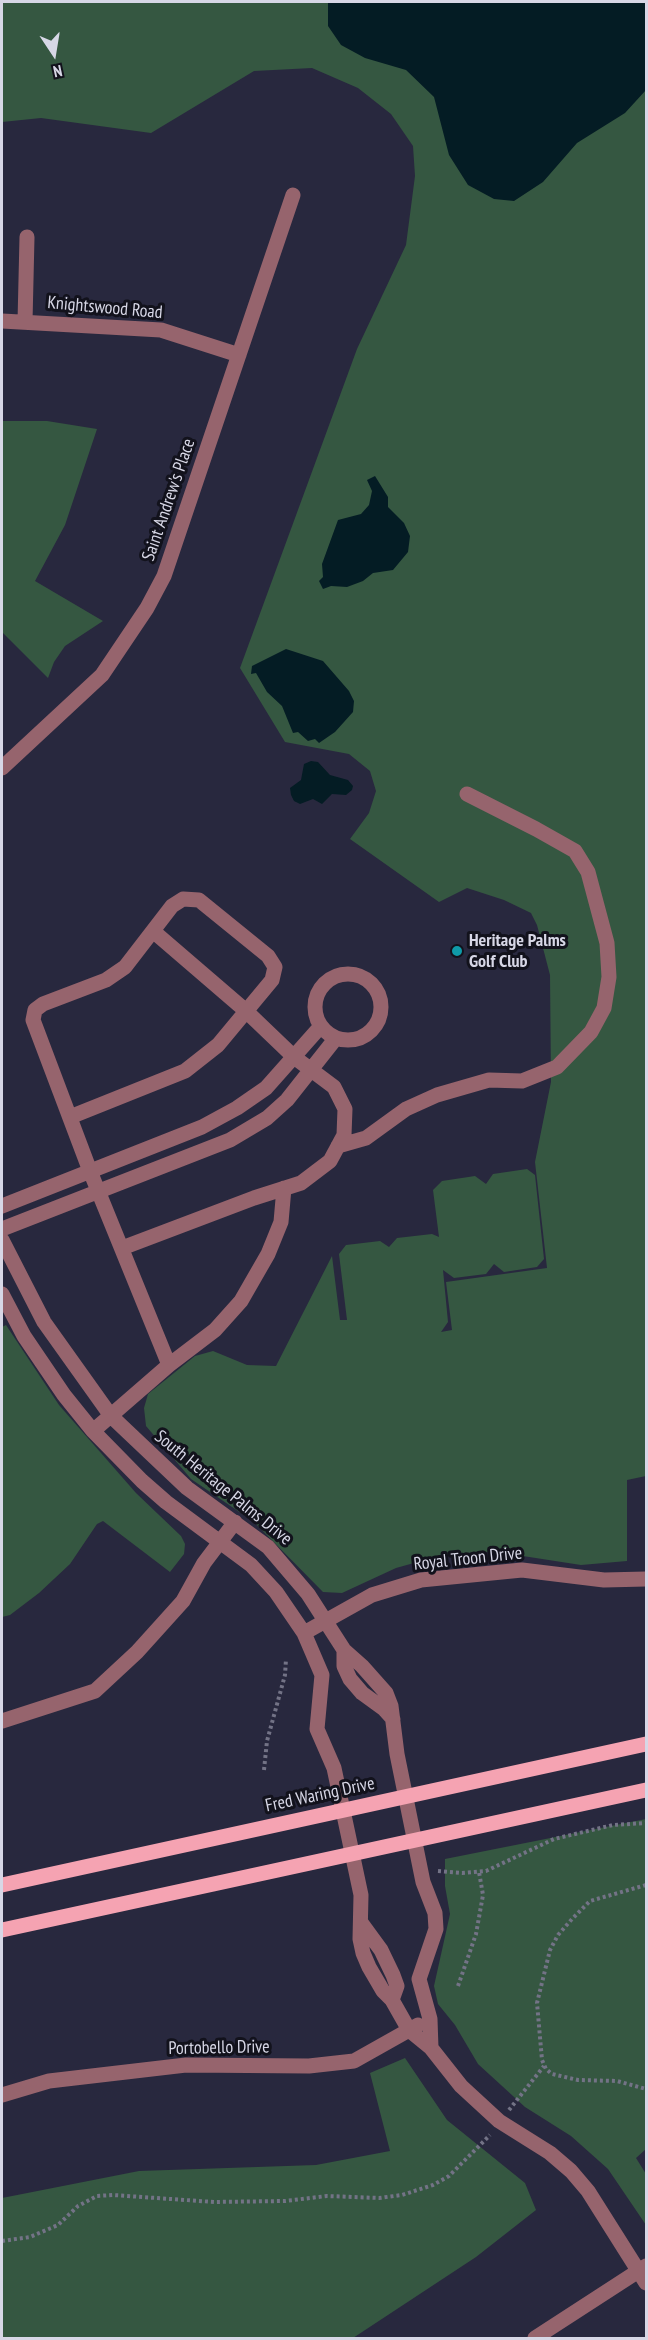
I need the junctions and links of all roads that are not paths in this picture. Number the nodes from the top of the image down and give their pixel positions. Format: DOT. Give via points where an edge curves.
graph roads {
  1 [pos="293,195"];
  2 [pos="27,237"];
  3 [pos="2,321"];
  4 [pos="25,322"];
  5 [pos="239,355"];
  6 [pos="2,768"];
  7 [pos="467,794"];
  8 [pos="153,931"];
  9 [pos="246,1011"];
  10 [pos="321,1026"];
  11 [pos="336,1038"];
  12 [pos="294,1057"];
  13 [pos="311,1070"];
  14 [pos="70,1117"];
  15 [pos="338,1146"];
  16 [pos="90,1171"];
  17 [pos="284,1188"];
  18 [pos="99,1191"];
  19 [pos="2,1206"];
  20 [pos="2,1229"];
  21 [pos="2,1240"];
  22 [pos="122,1248"];
  23 [pos="2,1294"];
  24 [pos="169,1365"];
  25 [pos="111,1416"];
  26 [pos="93,1431"];
  27 [pos="235,1522"];
  28 [pos="220,1542"];
  29 [pos="646,1579"];
  30 [pos="326,1620"];
  31 [pos="304,1633"];
  32 [pos="348,1659"];
  33 [pos="322,1675"];
  34 [pos="2,1721"];
  35 [pos="646,1744"];
  36 [pos="646,1790"];
  37 [pos="406,1797"];
  38 [pos="344,1810"];
  39 [pos="414,1841"];
  40 [pos="353,1854"];
  41 [pos="2,1885"];
  42 [pos="2,1930"];
  43 [pos="419,1979"];
  44 [pos="391,1992"];
  45 [pos="430,2019"];
  46 [pos="409,2030"];
  47 [pos="431,2048"];
  48 [pos="2,2095"];
  49 [pos="644,2273"];
  50 [pos="535,2338"];
  1 -- 5 [label="street, Saint Andrew's Place"];
  2 -- 4 [label="street"];
  3 -- 4 [label="street, Knightswood Road"];
  4 -- 5 [label="street, Knightswood Road" via="160,330"];
  5 -- 6 [label="street, Saint Andrew's Place" via="164,576 147,608 102,675"];
  7 -- 15 [label="street" via="575,851 588,872 606,943 609,977 604,1008 591,1032 557,1067 522,1081 489,1080 437,1095 406,1109 366,1138"];
  8 -- 9 [label="street"];
  8 -- 9 [label="street" via="172,906 183,899 199,900 268,956 275,967 272,980"];
  8 -- 14 [label="street" via="125,967 106,980 35,1010 33,1020"];
  9 -- 12 [label="street"];
  9 -- 14 [label="street" via="218,1046 185,1071"];
  10 -- 11 [label="street"];
  10 -- 11 [label="street" via="315,1003 324,984 343,975 364,978 378,993 381,1004 376,1025 358,1038"];
  10 -- 12 [label="street"];
  11 -- 13 [label="street"];
  12 -- 13 [label="street"];
  12 -- 16 [label="street" via="266,1088 237,1108 202,1127"];
  13 -- 15 [label="street" via="334,1087 345,1109 344,1135"];
  13 -- 18 [label="street" via="267,1118 230,1140"];
  14 -- 16 [label="street"];
  15 -- 17 [label="street" via="330,1161 301,1183"];
  16 -- 18 [label="street"];
  16 -- 19 [label="street"];
  17 -- 22 [label="street"];
  17 -- 24 [label="street" via="281,1222 241,1301 216,1330"];
  18 -- 20 [label="street"];
  18 -- 22 [label="street"];
  21 -- 25 [label="street, South Heritage Palms Drive" via="44,1322"];
  22 -- 24 [label="street"];
  23 -- 26 [label="street" via="24,1336"];
  24 -- 25 [label="street"];
  25 -- 26 [label="street"];
  25 -- 27 [label="street, South Heritage Palms Drive" via="180,1482"];
  26 -- 28 [label="street" via="142,1481"];
  27 -- 28 [label="street"];
  27 -- 30 [label="street, South Heritage Palms Drive" via="276,1555"];
  28 -- 31 [label="street" via="251,1565 276,1592"];
  28 -- 34 [label="street" via="183,1601 137,1652 94,1691"];
  29 -- 30 [label="street, Royal Troon Drive" via="604,1580 522,1570 421,1580 372,1595"];
  30 -- 31 [label="street, Royal Troon Drive"];
  30 -- 32 [label="street, South Heritage Palms Drive"];
  31 -- 33 [label="street"];
  32 -- 33 [label="street"];
  32 -- 37 [label="street, South Heritage Palms Drive" via="386,1694"];
  33 -- 38 [label="street" via="317,1729 334,1768"];
  35 -- 37 [label="main road, Fred Waring Drive"];
  36 -- 39 [label="main road"];
  37 -- 38 [label="main road, Fred Waring Drive"];
  37 -- 39 [label="street, South Heritage Palms Drive"];
  38 -- 40 [label="street"];
  38 -- 41 [label="main road, Fred Waring Drive"];
  39 -- 40 [label="main road"];
  39 -- 43 [label="street, South Heritage Palms Drive" via="436,1929"];
  40 -- 42 [label="main road"];
  40 -- 44 [label="street" via="361,1895 363,1953"];
  43 -- 44 [label="street"];
  43 -- 45 [label="street"];
  44 -- 46 [label="street"];
  45 -- 46 [label="street, Portobello Drive"];
  45 -- 47 [label="street"];
  46 -- 47 [label="street"];
  46 -- 48 [label="street, Portobello Drive" via="354,2061 309,2066 186,2065 49,2081"];
  47 -- 49 [label="street" via="461,2086 499,2121 571,2171"];
  49 -- 50 [label="street"];
}
